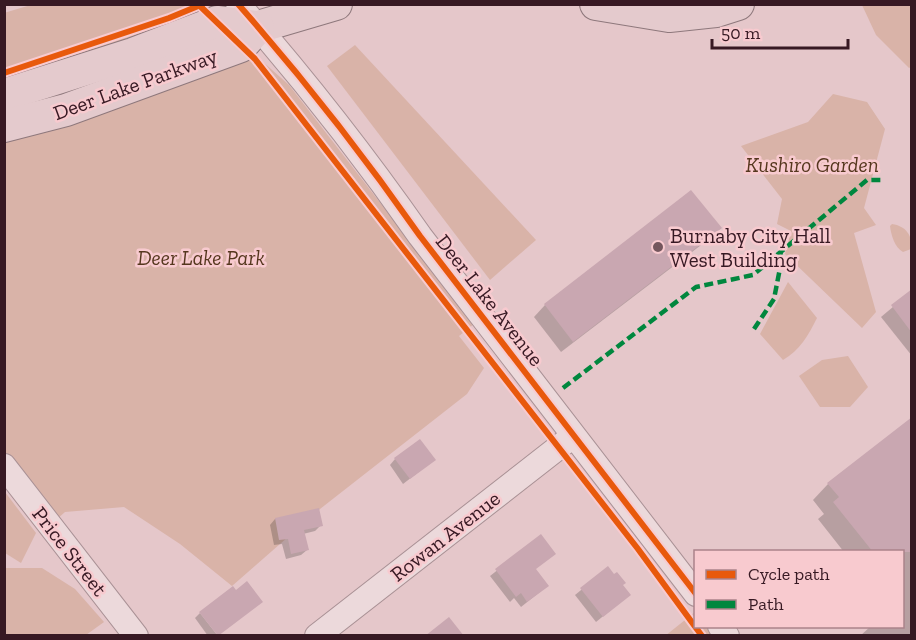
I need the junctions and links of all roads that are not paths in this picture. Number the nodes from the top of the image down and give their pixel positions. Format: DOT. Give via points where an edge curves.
graph roads {
  1 [pos="336,4"];
  2 [pos="596,4"];
  3 [pos="738,4"];
  4 [pos="248,16"];
  5 [pos="4,95"];
  6 [pos="4,126"];
  7 [pos="573,436"];
  8 [pos="4,466"];
  9 [pos="694,591"];
  10 [pos="136,636"];
  11 [pos="317,636"];
  1 -- 4 [label="main road, Deer Lake Parkway"];
  2 -- 3 [label="main road" via="669,16 717,11"];
  4 -- 5 [label="main road, Deer Lake Parkway" via="217,22 133,54"];
  4 -- 6 [label="main road, Deer Lake Parkway" via="241,46 66,110"];
  4 -- 7 [label="street, Deer Lake Avenue" via="384,185"];
  7 -- 9 [label="street, Deer Lake Avenue"];
  7 -- 11 [label="street, Rowan Avenue"];
  8 -- 10 [label="street, Price Street"];
}
